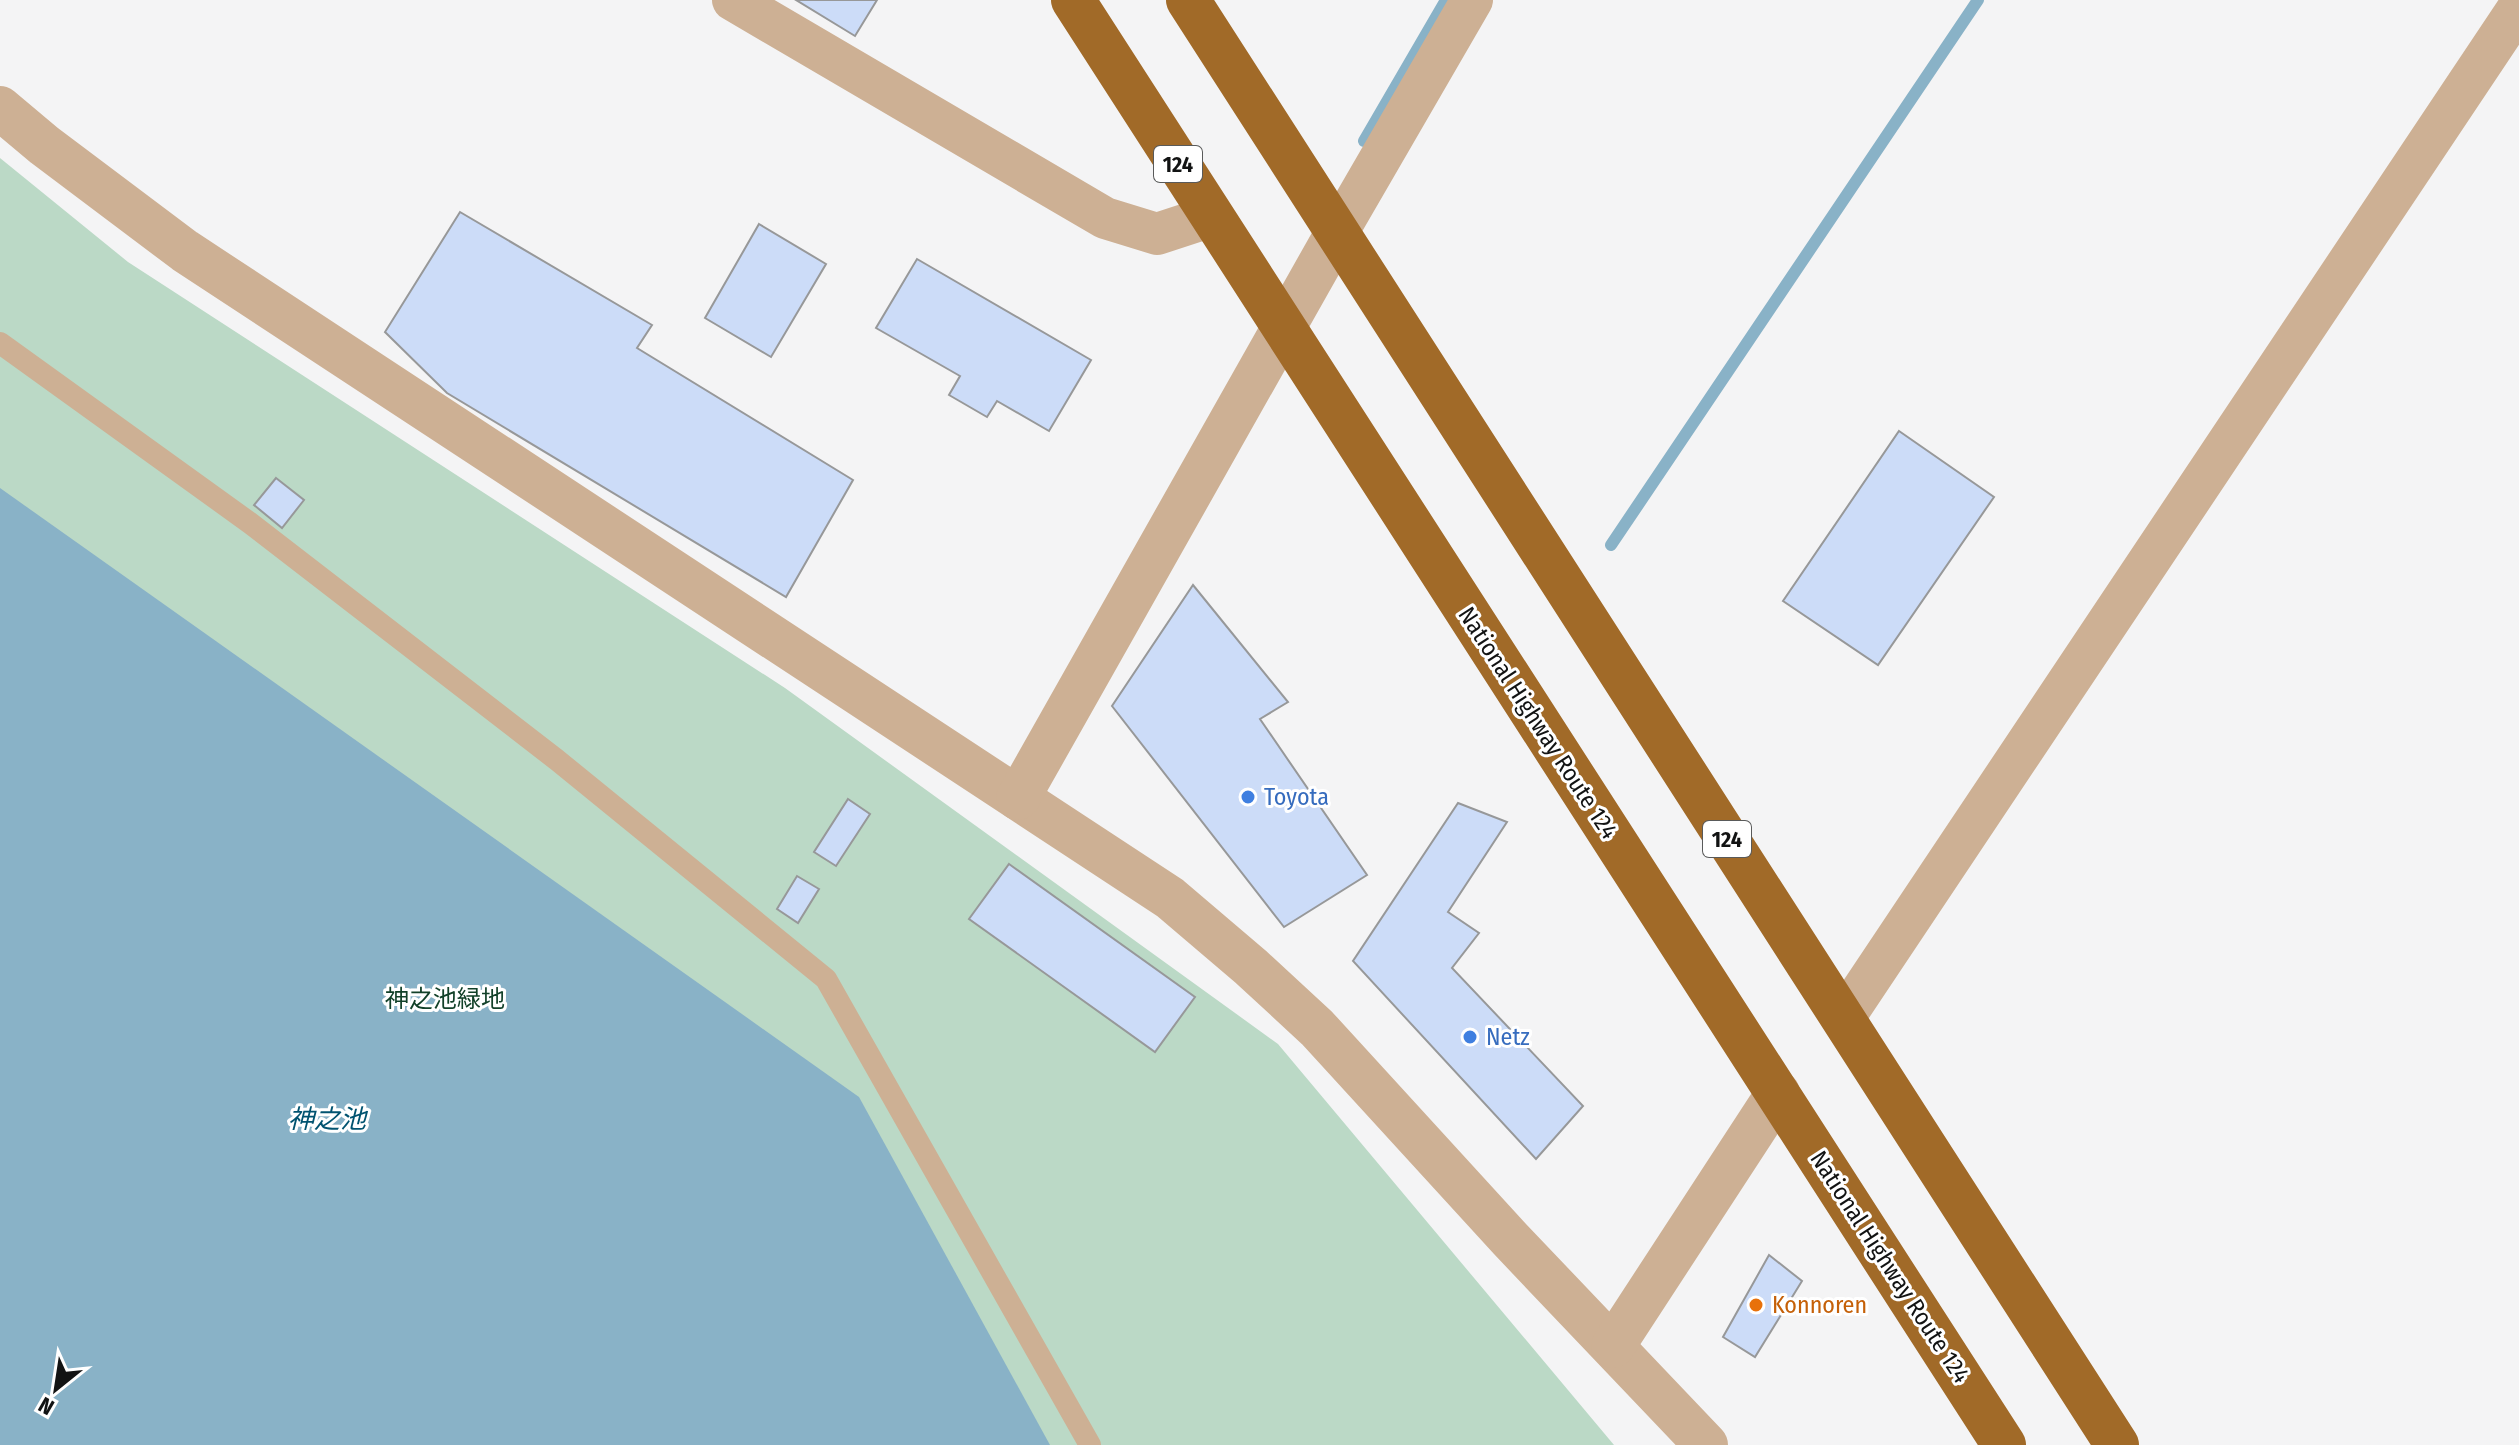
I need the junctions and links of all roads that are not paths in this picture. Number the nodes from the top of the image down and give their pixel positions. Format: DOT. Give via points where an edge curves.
graph roads {
  1 [pos="733,0"];
  2 [pos="1073,0"];
  3 [pos="1188,0"];
  4 [pos="1472,0"];
  5 [pos="2519,7"];
  6 [pos="0,108"];
  7 [pos="1212,216"];
  8 [pos="1337,233"];
  9 [pos="1283,328"];
  10 [pos="0,343"];
  11 [pos="1018,798"];
  12 [pos="1843,1019"];
  13 [pos="1778,1093"];
  14 [pos="1613,1346"];
  15 [pos="1090,1445"];
  16 [pos="1706,1445"];
  17 [pos="2004,1445"];
  18 [pos="2117,1445"];
  1 -- 7 [label="street" via="1105,218 1157,234"];
  2 -- 7 [label="highway, National Highway Route 124 / 124"];
  3 -- 8 [label="highway, 124"];
  4 -- 8 [label="street"];
  5 -- 12 [label="street"];
  6 -- 11 [label="street" via="185,251"];
  7 -- 9 [label="highway, National Highway Route 124 / 124"];
  8 -- 9 [label="street"];
  8 -- 12 [label="highway, 124"];
  9 -- 11 [label="street"];
  9 -- 13 [label="highway, National Highway Route 124 / 124"];
  10 -- 15 [label="lane" via="262,532 557,760 826,979"];
  11 -- 14 [label="street" via="1170,898 1273,987"];
  12 -- 18 [label="highway, 124"];
  13 -- 14 [label="street"];
  13 -- 17 [label="highway, National Highway Route 124 / 124"];
  14 -- 16 [label="street"];
}
